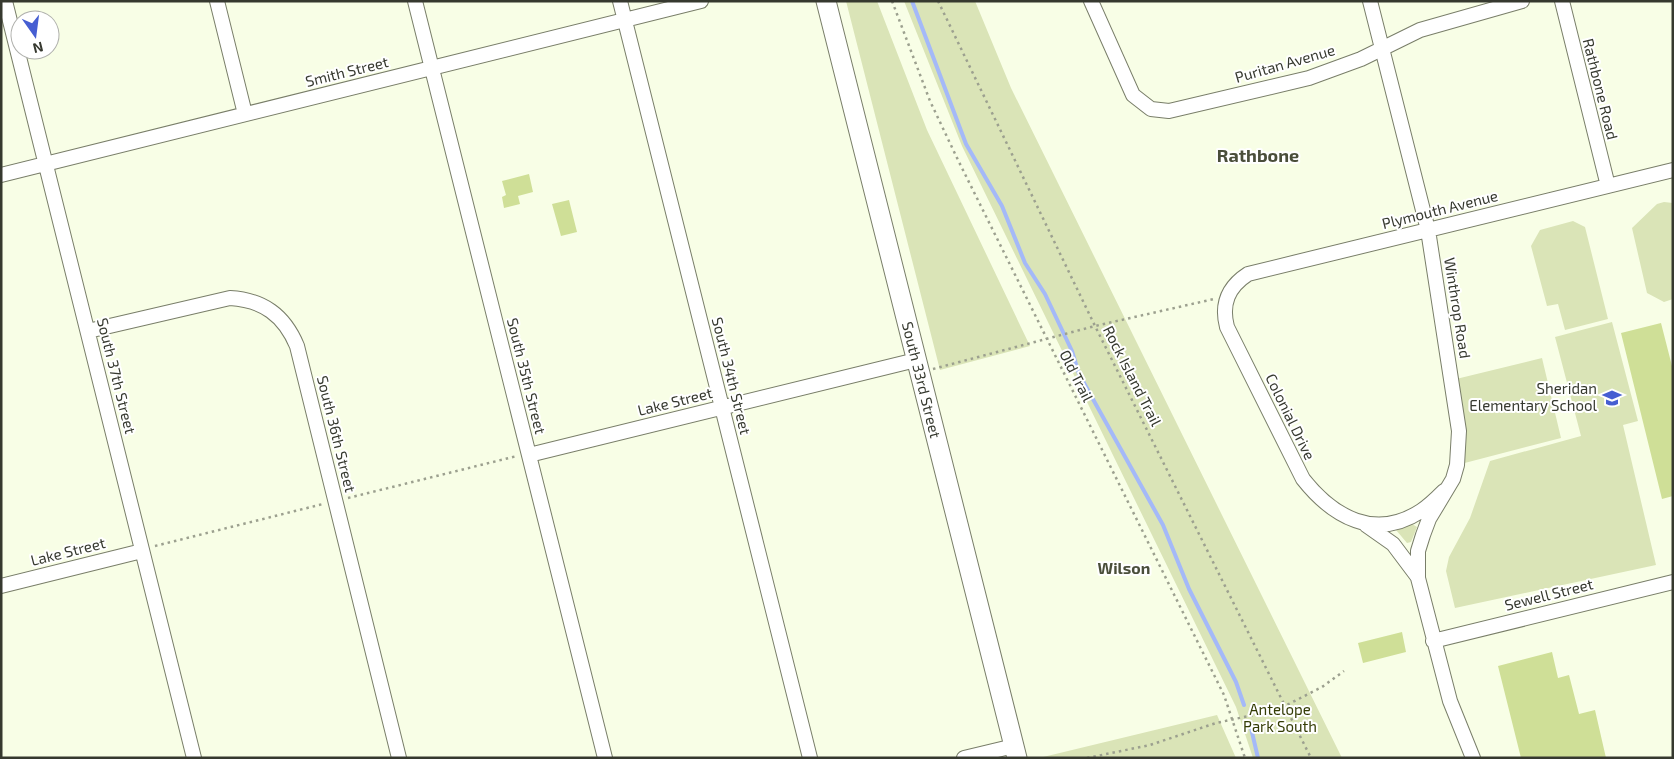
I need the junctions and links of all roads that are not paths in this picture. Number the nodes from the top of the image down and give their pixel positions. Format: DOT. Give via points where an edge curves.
graph roads {
  1 [pos="5,1"];
  2 [pos="216,1"];
  3 [pos="415,1"];
  4 [pos="620,1"];
  5 [pos="700,1"];
  6 [pos="826,1"];
  7 [pos="1091,1"];
  8 [pos="1370,1"];
  9 [pos="1522,1"];
  10 [pos="1562,1"];
  11 [pos="625,20"];
  12 [pos="1382,49"];
  13 [pos="432,68"];
  14 [pos="245,114"];
  15 [pos="46,164"];
  16 [pos="1673,170"];
  17 [pos="1,175"];
  18 [pos="1608,186"];
  19 [pos="1428,230"];
  20 [pos="1227,297"];
  21 [pos="88,331"];
  22 [pos="917,366"];
  23 [pos="722,408"];
  24 [pos="529,455"];
  25 [pos="1444,491"];
  26 [pos="1363,523"];
  27 [pos="142,551"];
  28 [pos="1418,578"];
  29 [pos="1673,582"];
  30 [pos="1,586"];
  31 [pos="1433,641"];
  32 [pos="1015,752"];
  33 [pos="194,758"];
  34 [pos="399,758"];
  35 [pos="605,758"];
  36 [pos="810,758"];
  37 [pos="964,758"];
  38 [pos="1473,758"];
  1 -- 15 [label="street, South 37th Street"];
  2 -- 14 [label="street"];
  3 -- 13 [label="street, South 35th Street"];
  4 -- 11 [label="street, South 34th Street"];
  5 -- 11 [label="street, Smith Street"];
  6 -- 22 [label="main road, South 33rd Street"];
  7 -- 12 [label="street, Puritan Avenue" via="1129,88 1139,102 1151,109 1169,112 1309,78"];
  8 -- 12 [label="street, Winthrop Road"];
  9 -- 12 [label="street, Puritan Avenue" via="1447,20"];
  10 -- 18 [label="street, Rathbone Road"];
  11 -- 13 [label="street, Smith Street"];
  11 -- 23 [label="street, South 34th Street"];
  12 -- 19 [label="street, Winthrop Road"];
  13 -- 14 [label="street, Smith Street"];
  13 -- 24 [label="street, South 35th Street"];
  14 -- 15 [label="street, Smith Street"];
  15 -- 17 [label="street, Smith Street"];
  15 -- 21 [label="street, South 37th Street"];
  16 -- 18 [label="street, Plymouth Avenue"];
  18 -- 19 [label="street, Plymouth Avenue"];
  19 -- 20 [label="street, Plymouth Avenue" via="1248,274 1237,281"];
  19 -- 25 [label="street, Winthrop Road" via="1459,431 1458,465"];
  20 -- 26 [label="street, Colonial Drive" via="1224,315 1227,327 1303,479 1314,494 1337,513"];
  21 -- 27 [label="street, South 37th Street"];
  21 -- 34 [label="street, South 36th Street" via="230,298 261,304 284,321 297,346"];
  22 -- 23 [label="street, Lake Street"];
  22 -- 32 [label="main road, South 33rd Street"];
  23 -- 24 [label="street, Lake Street"];
  23 -- 36 [label="street, South 34th Street"];
  24 -- 35 [label="street, South 35th Street"];
  25 -- 26 [label="street, Colonial Drive" via="1422,511 1403,520"];
  25 -- 28 [label="street, Winthrop Road" via="1420,543 1416,564"];
  26 -- 28 [label="street, Colonial Drive" via="1393,544"];
  27 -- 30 [label="street, Lake Street"];
  27 -- 33 [label="street, South 37th Street"];
  28 -- 31 [label="street, Winthrop Road"];
  29 -- 31 [label="street, Sewell Street"];
  31 -- 38 [label="street, Winthrop Road" via="1454,712"];
  32 -- 37 [label="street"];
}
